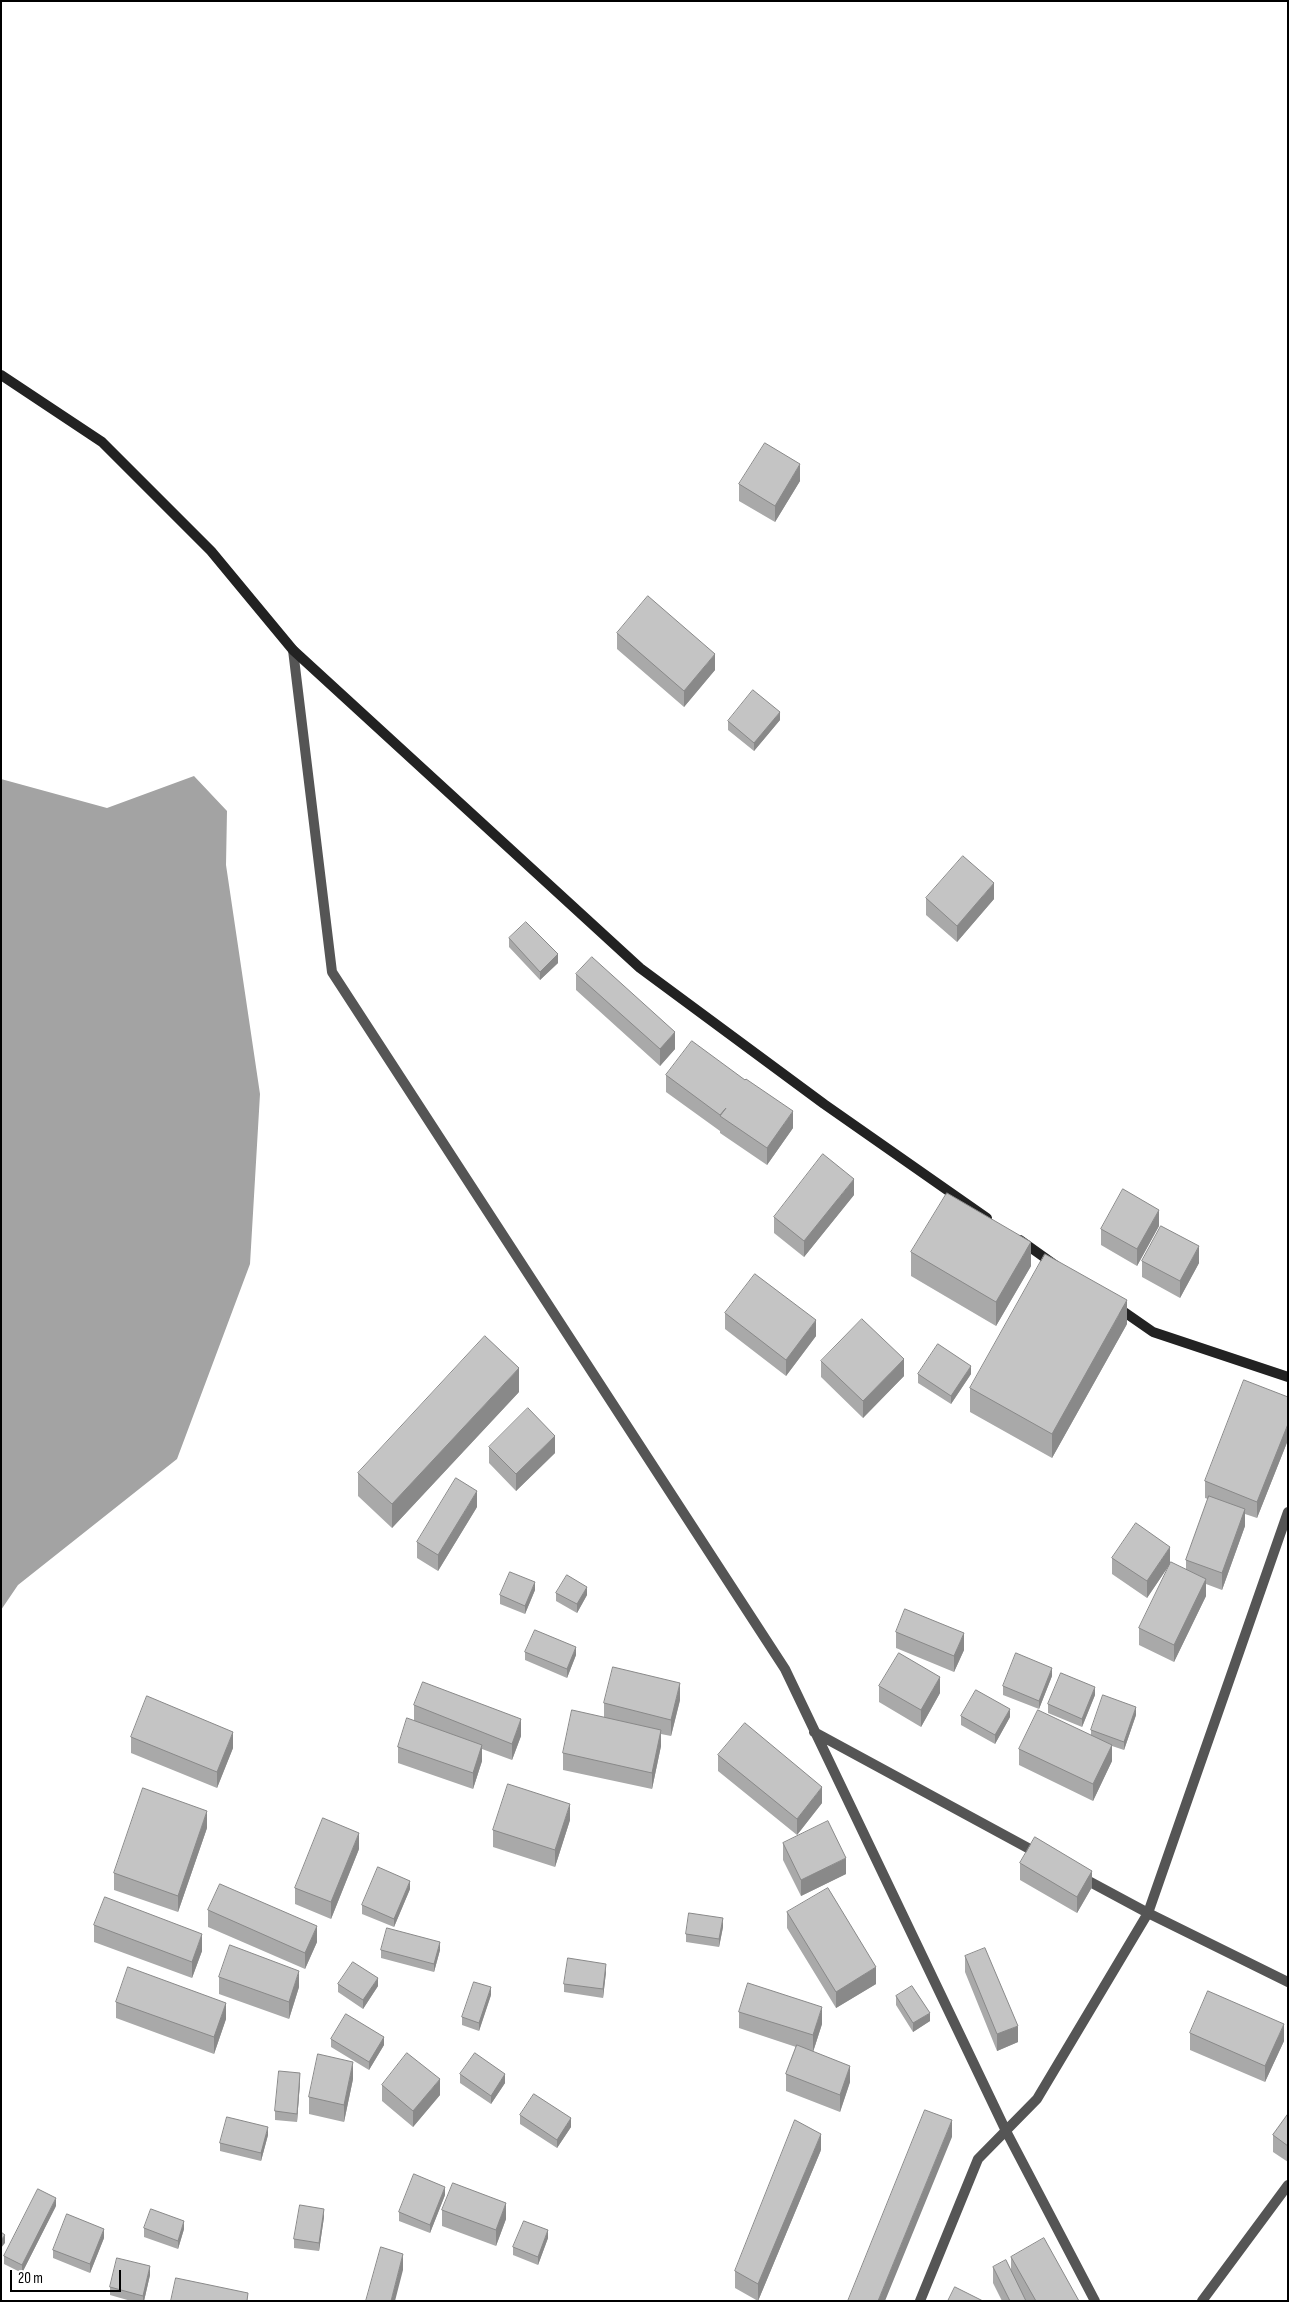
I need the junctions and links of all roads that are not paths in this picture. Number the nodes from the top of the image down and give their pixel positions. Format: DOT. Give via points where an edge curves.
graph roads {
  1 [pos="1,375"];
  2 [pos="293,650"];
  3 [pos="997,1224"];
  4 [pos="1013,1235"];
  5 [pos="1062,1270"];
  6 [pos="1112,1304"];
  7 [pos="1288,1378"];
  8 [pos="1288,1512"];
  9 [pos="814,1732"];
  10 [pos="1051,1861"];
  11 [pos="1069,1870"];
  12 [pos="1148,1913"];
  13 [pos="1288,1982"];
  14 [pos="1006,2131"];
  15 [pos="1288,2185"];
  16 [pos="920,2301"];
  17 [pos="1095,2301"];
  18 [pos="1202,2301"];
  1 -- 2 [label="street" via="102,442 211,551"];
  2 -- 3 [label="street" via="640,968 824,1104"];
  2 -- 9 [label="street" via="332,972 784,1669"];
  4 -- 5 [label="street"];
  6 -- 7 [label="street" via="1153,1332"];
  8 -- 12 [label="street"];
  9 -- 10 [label="street"];
  9 -- 14 [label="street"];
  11 -- 12 [label="street"];
  12 -- 13 [label="street"];
  12 -- 14 [label="street" via="1037,2099"];
  14 -- 16 [label="street" via="978,2159"];
  14 -- 17 [label="street"];
  15 -- 18 [label="street"];
}
